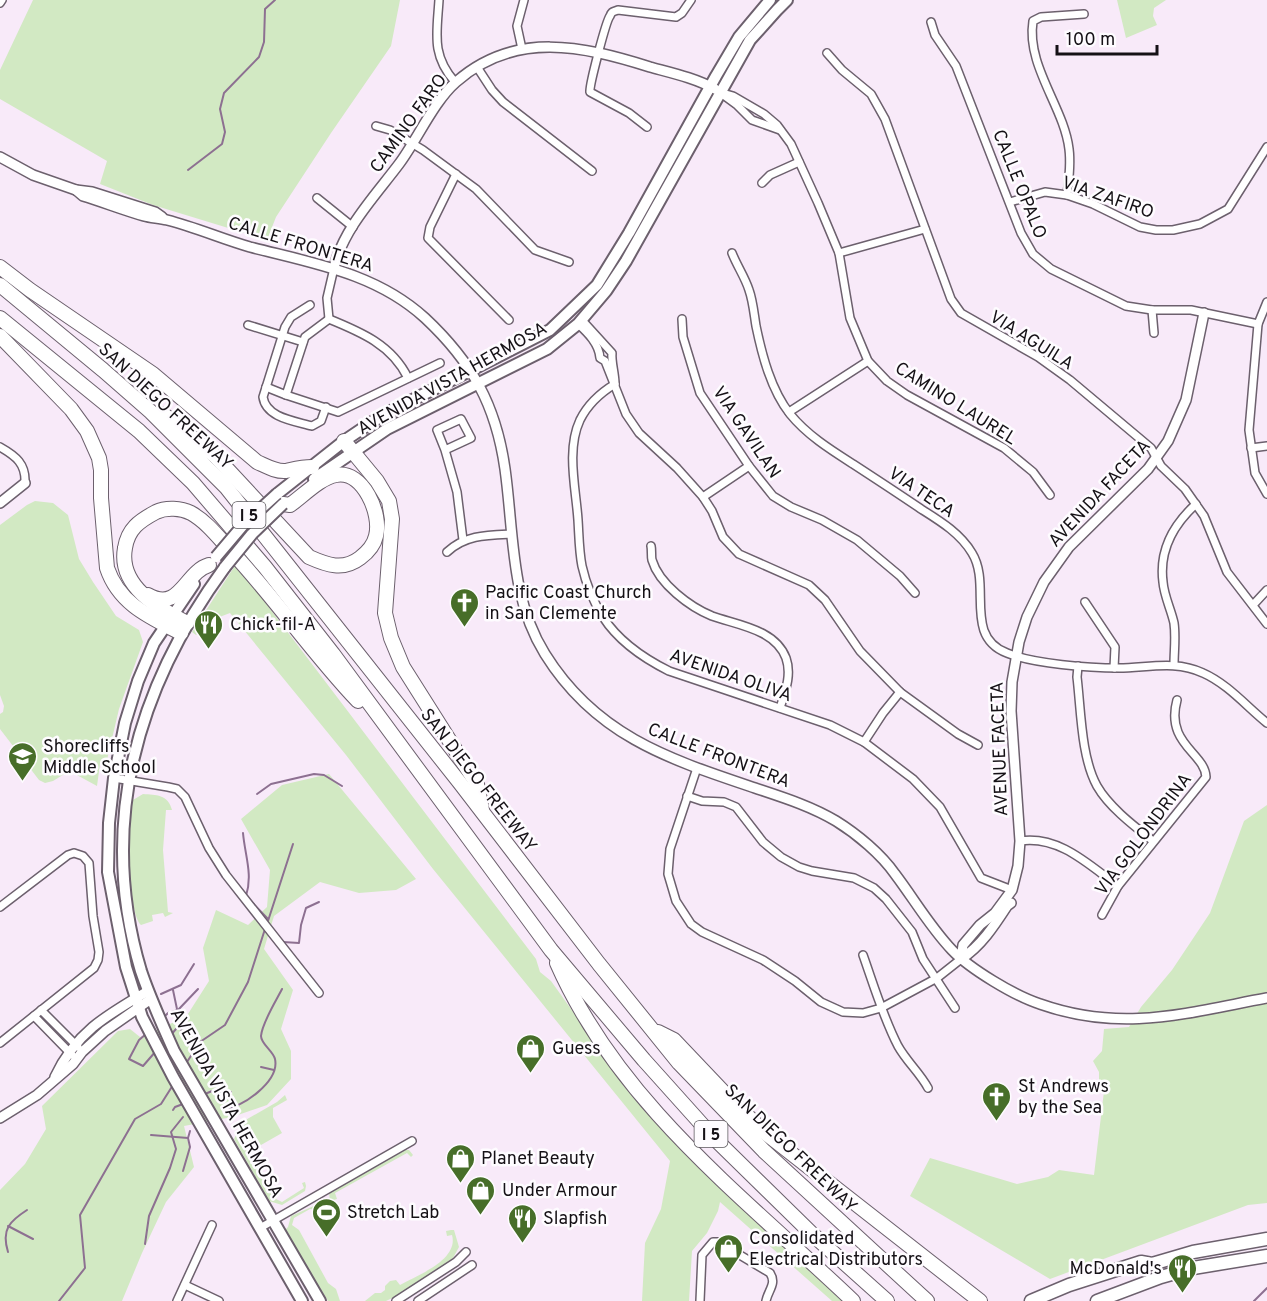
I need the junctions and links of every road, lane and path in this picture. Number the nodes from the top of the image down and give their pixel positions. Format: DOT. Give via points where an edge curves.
graph roads {
  1 [pos="439,0"];
  2 [pos="524,0"];
  3 [pos="691,0"];
  4 [pos="770,0"];
  5 [pos="787,0"];
  6 [pos="1084,14"];
  7 [pos="931,22"];
  8 [pos="522,49"];
  9 [pos="600,52"];
  10 [pos="827,53"];
  11 [pos="477,67"];
  12 [pos="455,82"];
  13 [pos="715,89"];
  14 [pos="753,107"];
  15 [pos="764,114"];
  16 [pos="747,115"];
  17 [pos="760,123"];
  18 [pos="376,126"];
  19 [pos="647,127"];
  20 [pos="780,130"];
  21 [pos="414,144"];
  22 [pos="1267,147"];
  23 [pos="0,157"];
  24 [pos="799,162"];
  25 [pos="592,171"];
  26 [pos="456,174"];
  27 [pos="762,183"];
  28 [pos="1067,195"];
  29 [pos="317,198"];
  30 [pos="1010,202"];
  31 [pos="352,227"];
  32 [pos="925,230"];
  33 [pos="732,253"];
  34 [pos="838,253"];
  35 [pos="569,262"];
  36 [pos="0,267"];
  37 [pos="334,268"];
  38 [pos="0,285"];
  39 [pos="1267,302"];
  40 [pos="310,305"];
  41 [pos="1152,310"];
  42 [pos="1204,313"];
  43 [pos="0,318"];
  44 [pos="329,319"];
  45 [pos="681,319"];
  46 [pos="509,320"];
  47 [pos="579,321"];
  48 [pos="1258,324"];
  49 [pos="248,326"];
  50 [pos="1154,333"];
  51 [pos="0,336"];
  52 [pos="282,336"];
  53 [pos="303,342"];
  54 [pos="607,348"];
  55 [pos="600,353"];
  56 [pos="608,360"];
  57 [pos="868,361"];
  58 [pos="440,363"];
  59 [pos="104,370"];
  60 [pos="470,370"];
  61 [pos="408,378"];
  62 [pos="478,384"];
  63 [pos="615,384"];
  64 [pos="266,387"];
  65 [pos="286,395"];
  66 [pos="326,407"];
  67 [pos="789,412"];
  68 [pos="1267,446"];
  69 [pos="0,447"];
  70 [pos="348,447"];
  71 [pos="1251,448"];
  72 [pos="445,450"];
  73 [pos="1156,458"];
  74 [pos="749,466"];
  75 [pos="312,467"];
  76 [pos="25,483"];
  77 [pos="1267,494"];
  78 [pos="1050,495"];
  79 [pos="703,497"];
  80 [pos="280,499"];
  81 [pos="0,502"];
  82 [pos="1196,504"];
  83 [pos="511,534"];
  84 [pos="463,540"];
  85 [pos="651,546"];
  86 [pos="447,552"];
  87 [pos="212,561"];
  88 [pos="1267,590"];
  89 [pos="140,593"];
  90 [pos="915,593"];
  91 [pos="1085,602"];
  92 [pos="1253,605"];
  93 [pos="168,620"];
  94 [pos="1267,624"];
  95 [pos="184,628"];
  96 [pos="1016,656"];
  97 [pos="1174,665"];
  98 [pos="1078,666"];
  99 [pos="1114,668"];
  100 [pos="900,692"];
  101 [pos="1177,700"];
  102 [pos="780,708"];
  103 [pos="1267,723"];
  104 [pos="864,742"];
  105 [pos="399,744"];
  106 [pos="978,745"];
  107 [pos="697,768"];
  108 [pos="114,778"];
  109 [pos="129,781"];
  110 [pos="687,795"];
  111 [pos="483,815"];
  112 [pos="1020,841"];
  113 [pos="1153,841"];
  114 [pos="1118,886"];
  115 [pos="1012,890"];
  116 [pos="0,907"];
  117 [pos="1102,915"];
  118 [pos="993,924"];
  119 [pos="975,931"];
  120 [pos="982,940"];
  121 [pos="551,950"];
  122 [pos="863,955"];
  123 [pos="961,959"];
  124 [pos="937,978"];
  125 [pos="319,993"];
  126 [pos="1267,998"];
  127 [pos="151,999"];
  128 [pos="139,1008"];
  129 [pos="881,1008"];
  130 [pos="955,1008"];
  131 [pos="41,1010"];
  132 [pos="34,1016"];
  133 [pos="653,1030"];
  134 [pos="0,1043"];
  135 [pos="72,1047"];
  136 [pos="79,1055"];
  137 [pos="54,1079"];
  138 [pos="928,1088"];
  139 [pos="0,1118"];
  140 [pos="412,1141"];
  141 [pos="273,1220"];
  142 [pos="212,1225"];
  143 [pos="260,1228"];
  144 [pos="1267,1239"];
  145 [pos="466,1252"];
  146 [pos="1193,1252"];
  147 [pos="1267,1256"];
  148 [pos="1152,1264"];
  149 [pos="472,1265"];
  150 [pos="1161,1277"];
  151 [pos="185,1285"];
  152 [pos="1116,1294"];
  153 [pos="177,1301"];
  154 [pos="219,1301"];
  155 [pos="302,1301"];
  156 [pos="320,1301"];
  157 [pos="396,1301"];
  158 [pos="418,1301"];
  159 [pos="700,1301"];
  160 [pos="766,1301"];
  161 [pos="853,1301"];
  162 [pos="887,1301"];
  163 [pos="927,1301"];
  164 [pos="980,1301"];
  165 [pos="1031,1301"];
  166 [pos="1097,1301"];
  1 -- 12 [label="street" via="438,52"];
  2 -- 8 [label="street" via="517,26"];
  3 -- 9 [label="street" via="676,17 613,12"];
  4 -- 13 [label="main road, AVENIDA VISTA HERMOSA" via="739,38"];
  5 -- 13 [label="main road, AVENIDA VISTA HERMOSA" via="750,40"];
  6 -- 28 [label="street" via="1041,17 1034,21 1032,32 1039,67 1069,148"];
  7 -- 30 [label="street, CALLE OPALO" via="956,66"];
  8 -- 9 [label="street, CAMINO FARO" via="541,46"];
  8 -- 11 [label="street, CAMINO FARO"];
  9 -- 13 [label="street, CAMINO FARO"];
  9 -- 19 [label="street" via="590,92"];
  10 -- 32 [label="street, VIA AGUILA" via="871,94"];
  11 -- 12 [label="street, CAMINO FARO"];
  11 -- 25 [label="street" via="503,102"];
  12 -- 21 [label="street, CAMINO FARO"];
  13 -- 14 [label="street, CAMINO LAUREL"];
  13 -- 16 [label="street"];
  13 -- 47 [label="main road, AVENIDA VISTA HERMOSA" via="626,261"];
  13 -- 60 [label="main road, AVENIDA VISTA HERMOSA" via="597,285 550,330"];
  14 -- 15 [label="street, CAMINO LAUREL"];
  14 -- 16 [label="street"];
  15 -- 17 [label="street"];
  15 -- 20 [label="street, CAMINO LAUREL"];
  16 -- 17 [label="street"];
  17 -- 20 [label="street"];
  18 -- 21 [label="street"];
  20 -- 24 [label="street, CAMINO LAUREL"];
  21 -- 26 [label="street"];
  21 -- 31 [label="street, CAMINO FARO"];
  22 -- 28 [label="street, VIA ZAFIRO" via="1228,209 1200,225 1173,230 1140,227"];
  23 -- 37 [label="street, CALLE FRONTERA" via="83,196 249,247"];
  24 -- 27 [label="street" via="770,175"];
  24 -- 34 [label="street, CAMINO LAUREL"];
  26 -- 35 [label="street" via="483,196 534,250"];
  26 -- 46 [label="street" via="428,238"];
  28 -- 30 [label="street, VIA ZAFIRO" via="1045,192"];
  29 -- 31 [label="street"];
  30 -- 41 [label="street, CALLE OPALO" via="1033,254 1051,269 1126,306"];
  31 -- 37 [label="street, CAMINO FARO"];
  32 -- 34 [label="street"];
  32 -- 73 [label="street, VIA AGUILA" via="951,299 961,313 1070,380 1151,448"];
  33 -- 67 [label="street, VIA TECA" via="749,290 760,347 772,381"];
  34 -- 57 [label="street, CAMINO LAUREL" via="849,318"];
  36 -- 75 [label="highway" via="153,374 257,462 286,471"];
  37 -- 44 [label="street" via="327,298"];
  37 -- 60 [label="street, CALLE FRONTERA" via="380,286 423,316"];
  38 -- 59 [label="highway, SAN DIEGO FREEWAY / I 5"];
  39 -- 48 [label="street"];
  40 -- 52 [label="street" via="291,316"];
  41 -- 42 [label="street, CALLE OPALO" via="1172,308"];
  41 -- 50 [label="street"];
  42 -- 48 [label="street, CALLE OPALO"];
  42 -- 73 [label="street, AVENIDA FACETA" via="1186,400"];
  43 -- 105 [label="highway, SAN DIEGO FREEWAY / I 5" via="139,431 193,483 265,567"];
  44 -- 53 [label="street"];
  44 -- 61 [label="street" via="384,346"];
  45 -- 74 [label="street, VIA GAVILAN" via="682,337 700,393"];
  47 -- 54 [label="street"];
  47 -- 55 [label="street"];
  47 -- 62 [label="main road, AVENIDA VISTA HERMOSA" via="547,349"];
  48 -- 71 [label="street" via="1249,430"];
  49 -- 52 [label="street"];
  51 -- 93 [label="highway" via="71,409 87,431 101,470 112,583 138,610"];
  52 -- 53 [label="street"];
  52 -- 64 [label="street"];
  53 -- 65 [label="street"];
  54 -- 55 [label="street"];
  54 -- 56 [label="street" via="612,353"];
  55 -- 56 [label="street" via="600,358"];
  56 -- 63 [label="street" via="615,371"];
  57 -- 67 [label="street"];
  57 -- 78 [label="street, CAMINO LAUREL" via="907,395 1004,448 1033,472"];
  58 -- 61 [label="street"];
  59 -- 80 [label="highway" via="198,440 309,557 326,565 346,566 367,553 376,536 377,515 354,478 327,478 290,505"];
  59 -- 111 [label="highway, SAN DIEGO FREEWAY / I 5" via="226,487"];
  60 -- 62 [label="street, CALLE FRONTERA"];
  60 -- 70 [label="main road, AVENIDA VISTA HERMOSA" via="381,416"];
  61 -- 66 [label="street" via="338,412"];
  62 -- 70 [label="main road, AVENIDA VISTA HERMOSA"];
  62 -- 83 [label="street, CALLE FRONTERA" via="500,442"];
  63 -- 79 [label="street" via="626,414 639,433"];
  63 -- 102 [label="street, AVENIDA OLIVA" via="588,407 579,422 574,447 582,565 589,591 603,618 625,644 645,659 669,671"];
  64 -- 65 [label="street"];
  64 -- 66 [label="street" via="264,405 274,414 312,426 321,421"];
  65 -- 66 [label="street"];
  67 -- 96 [label="street, VIA TECA" via="830,449 951,529 973,554 981,584 980,620 986,637 997,649"];
  68 -- 71 [label="street"];
  69 -- 76 [label="street" via="20,462 26,472"];
  70 -- 75 [label="main road, AVENIDA VISTA HERMOSA"];
  70 -- 80 [label="main road, AVENIDA VISTA HERMOSA" via="302,488"];
  70 -- 111 [label="highway" via="377,480 389,501 392,519 385,613 391,638 403,668 477,784"];
  71 -- 77 [label="street" via="1255,473"];
  72 -- 72 [label="street" via="437,430 461,419 471,438"];
  72 -- 84 [label="street" via="457,492"];
  73 -- 82 [label="street, VIA AGUILA"];
  73 -- 96 [label="street, AVENIDA FACETA" via="1069,548 1044,582 1027,617"];
  74 -- 79 [label="street"];
  74 -- 90 [label="street, VIA GAVILAN" via="773,496 856,540"];
  75 -- 80 [label="main road, AVENIDA VISTA HERMOSA"];
  76 -- 81 [label="street"];
  79 -- 100 [label="street" via="723,537 739,554 809,585 825,600 860,651"];
  80 -- 87 [label="main road, AVENIDA VISTA HERMOSA, bridge" via="244,524"];
  80 -- 95 [label="main road, AVENIDA VISTA HERMOSA, bridge" via="225,567"];
  82 -- 92 [label="street, VIA AGUILA" via="1227,572"];
  82 -- 97 [label="street" via="1175,528 1162,568 1174,624"];
  83 -- 84 [label="street"];
  83 -- 107 [label="street, CALLE FRONTERA" via="521,600 545,654 571,689 604,721 631,739"];
  84 -- 86 [label="street"];
  85 -- 102 [label="street" via="652,560 662,579 682,598 709,615 760,632 775,642 786,658 789,680"];
  87 -- 89 [label="highway" via="200,567 171,598"];
  87 -- 93 [label="main road, AVENIDA VISTA HERMOSA"];
  88 -- 92 [label="street"];
  89 -- 93 [label="highway"];
  89 -- 105 [label="highway" via="128,577 123,557 127,536 138,522 159,510 176,508 191,513 208,526 330,670"];
  91 -- 99 [label="street" via="1115,647"];
  92 -- 94 [label="street, VIA AGUILA"];
  93 -- 95 [label="highway"];
  93 -- 108 [label="main road, AVENIDA VISTA HERMOSA" via="138,681"];
  95 -- 109 [label="main road, AVENIDA VISTA HERMOSA" via="142,724"];
  96 -- 98 [label="street, VIA TECA"];
  96 -- 112 [label="street, AVENUE FACETA" via="1011,711"];
  97 -- 99 [label="street, VIA TECA"];
  97 -- 103 [label="street, VIA TECA" via="1219,682"];
  98 -- 99 [label="street, VIA TECA"];
  98 -- 113 [label="street" via="1087,760 1097,786"];
  100 -- 104 [label="street"];
  100 -- 106 [label="street"];
  101 -- 113 [label="street, VIA GOLONDRINA" via="1176,729 1206,771 1204,781"];
  102 -- 104 [label="street, AVENIDA OLIVA" via="830,725"];
  104 -- 115 [label="street, AVENIDA OLIVA" via="913,779 940,807 981,878"];
  105 -- 121 [label="highway, SAN DIEGO FREEWAY / I 5"];
  107 -- 110 [label="street"];
  107 -- 123 [label="street, CALLE FRONTERA" via="792,800 835,820 893,870 931,926"];
  108 -- 109 [label="street"];
  108 -- 128 [label="main road, AVENIDA VISTA HERMOSA" via="108,872 121,945"];
  109 -- 125 [label="street" via="177,789 185,797 226,875"];
  109 -- 127 [label="main road, AVENIDA VISTA HERMOSA" via="123,844 127,906"];
  110 -- 124 [label="street" via="736,807 763,842 799,867 854,878 874,888 912,932 923,959"];
  110 -- 129 [label="street" via="670,849 668,874 676,901 691,924 763,960 831,1008 863,1013"];
  111 -- 133 [label="highway, SAN DIEGO FREEWAY / I 5"];
  112 -- 114 [label="street" via="1057,844"];
  112 -- 115 [label="street"];
  113 -- 114 [label="street, VIA GOLONDRINA"];
  114 -- 117 [label="street, VIA GOLONDRINA"];
  115 -- 118 [label="street" via="995,913"];
  115 -- 118 [label="street" via="1011,903"];
  116 -- 131 [label="street" via="61,859 74,853 89,863 98,960 94,968"];
  118 -- 119 [label="street"];
  118 -- 120 [label="street"];
  119 -- 120 [label="street"];
  119 -- 123 [label="street" via="963,945"];
  120 -- 123 [label="street"];
  121 -- 161 [label="highway" via="570,992 640,1096 694,1153"];
  121 -- 162 [label="highway, SAN DIEGO FREEWAY / I 5" via="714,1138"];
  122 -- 129 [label="street"];
  123 -- 124 [label="street"];
  123 -- 126 [label="street, CALLE FRONTERA" via="1035,1003 1084,1016 1154,1019"];
  124 -- 129 [label="street"];
  124 -- 130 [label="street"];
  127 -- 128 [label="street"];
  127 -- 141 [label="main road, AVENIDA VISTA HERMOSA" via="174,1050"];
  128 -- 135 [label="street" via="103,1017"];
  128 -- 136 [label="street"];
  128 -- 143 [label="main road, AVENIDA VISTA HERMOSA" via="173,1077"];
  129 -- 138 [label="street" via="899,1048"];
  131 -- 132 [label="street"];
  131 -- 135 [label="street"];
  132 -- 134 [label="street"];
  132 -- 135 [label="street"];
  133 -- 163 [label="highway, SAN DIEGO FREEWAY / I 5" via="679,1063 764,1151"];
  133 -- 164 [label="highway" via="674,1040 764,1132"];
  135 -- 136 [label="street"];
  135 -- 137 [label="street"];
  136 -- 137 [label="street"];
  137 -- 139 [label="street" via="37,1095"];
  140 -- 141 [label="street"];
  141 -- 143 [label="street"];
  141 -- 156 [label="main road, AVENIDA VISTA HERMOSA"];
  142 -- 151 [label="street"];
  143 -- 155 [label="main road, AVENIDA VISTA HERMOSA"];
  144 -- 146 [label="highway"];
  145 -- 157 [label="street"];
  146 -- 148 [label="highway"];
  146 -- 150 [label="highway" via="1183,1264 1164,1269"];
  147 -- 150 [label="highway"];
  148 -- 152 [label="highway" via="1144,1275 1121,1284"];
  148 -- 165 [label="highway" via="1141,1262 1113,1269"];
  149 -- 158 [label="street"];
  150 -- 152 [label="highway"];
  151 -- 153 [label="street"];
  151 -- 154 [label="street"];
  152 -- 166 [label="highway"];
  159 -- 160 [label="street" via="702,1255 713,1242 770,1273 773,1284"];
}
